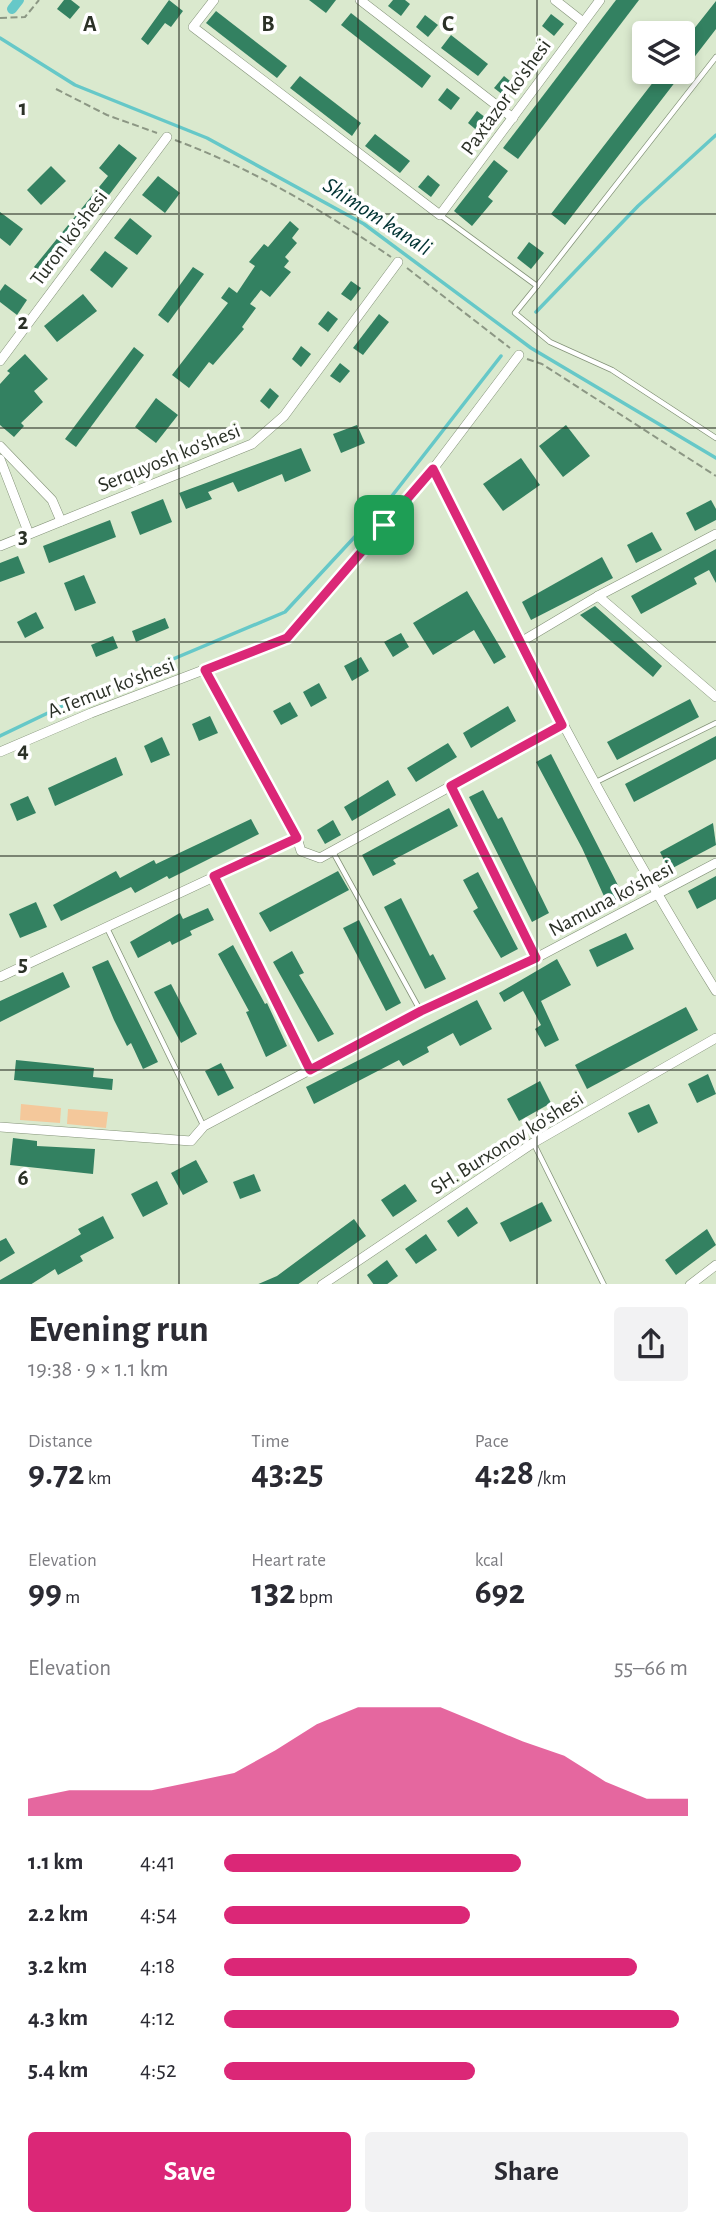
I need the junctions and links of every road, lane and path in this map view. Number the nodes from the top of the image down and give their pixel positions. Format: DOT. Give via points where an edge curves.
graph roads {
  1 [pos="39,0"];
  2 [pos="214,0"];
  3 [pos="360,0"];
  4 [pos="555,0"];
  5 [pos="600,0"];
  6 [pos="0,19"];
  7 [pos="583,22"];
  8 [pos="716,57"];
  9 [pos="513,118"];
  10 [pos="167,137"];
  11 [pos="440,215"];
  12 [pos="398,262"];
  13 [pos="537,286"];
  14 [pos="519,355"];
  15 [pos="0,361"];
  16 [pos="716,438"];
  17 [pos="0,446"];
  18 [pos="0,459"];
  19 [pos="433,469"];
  20 [pos="61,522"];
  21 [pos="29,534"];
  22 [pos="716,534"];
  23 [pos="0,546"];
  24 [pos="598,596"];
  25 [pos="519,643"];
  26 [pos="205,670"];
  27 [pos="716,697"];
  28 [pos="716,723"];
  29 [pos="562,725"];
  30 [pos="0,752"];
  31 [pos="594,784"];
  32 [pos="451,786"];
  33 [pos="297,838"];
  34 [pos="333,852"];
  35 [pos="716,863"];
  36 [pos="214,876"];
  37 [pos="657,895"];
  38 [pos="106,925"];
  39 [pos="536,958"];
  40 [pos="0,977"];
  41 [pos="716,991"];
  42 [pos="421,1011"];
  43 [pos="716,1038"];
  44 [pos="310,1070"];
  45 [pos="204,1126"];
  46 [pos="0,1127"];
  47 [pos="533,1143"];
  48 [pos="716,1265"];
  49 [pos="322,1284"];
  50 [pos="604,1284"];
  51 [pos="690,1284"];
  1 -- 6 [label="path" via="24,17"];
  2 -- 11 [label="street" via="193,27"];
  3 -- 9 [label="street"];
  4 -- 7 [label="street"];
  5 -- 7 [label="street, Paxtazor ko'shesi"];
  7 -- 9 [label="street, Paxtazor ko'shesi"];
  8 -- 13 [label="lane"];
  9 -- 11 [label="street, Paxtazor ko'shesi"];
  10 -- 15 [label="street, Turon ko'shesi"];
  11 -- 13 [label="lane"];
  12 -- 20 [label="street, Serquyosh ko'shesi" via="284,416 253,444"];
  13 -- 16 [label="lane" via="515,313 550,342 612,370"];
  14 -- 19 [label="street, A.Temur ko'shesi"];
  17 -- 20 [label="street" via="52,500"];
  18 -- 21 [label="street"];
  19 -- 25 [label="street"];
  19 -- 26 [label="street, A.Temur ko'shesi" via="287,638"];
  20 -- 21 [label="street, Serquyosh ko'shesi"];
  21 -- 23 [label="street, Serquyosh ko'shesi"];
  22 -- 24 [label="street"];
  24 -- 25 [label="street"];
  24 -- 27 [label="street"];
  25 -- 29 [label="street"];
  26 -- 30 [label="street, A.Temur ko'shesi"];
  26 -- 33 [label="street"];
  28 -- 31 [label="lane"];
  29 -- 31 [label="street"];
  29 -- 32 [label="street"];
  31 -- 37 [label="street"];
  32 -- 34 [label="street"];
  32 -- 39 [label="street"];
  33 -- 34 [label="street" via="301,851 309,856 320,858"];
  33 -- 36 [label="street"];
  34 -- 42 [label="lane"];
  35 -- 37 [label="street, Namuna ko'shesi"];
  36 -- 38 [label="street"];
  36 -- 44 [label="lane"];
  37 -- 39 [label="street, Namuna ko'shesi"];
  37 -- 41 [label="street"];
  38 -- 40 [label="street"];
  38 -- 45 [label="lane"];
  39 -- 42 [label="street, Namuna ko'shesi"];
  42 -- 44 [label="street, Namuna ko'shesi"];
  43 -- 47 [label="street, SH. Burxonov ko'shesi"];
  44 -- 45 [label="street, Namuna ko'shesi"];
  45 -- 46 [label="street, Namuna ko'shesi" via="191,1141"];
  47 -- 49 [label="street, SH. Burxonov ko'shesi"];
  47 -- 50 [label="lane"];
  48 -- 51 [label="street"];
}
